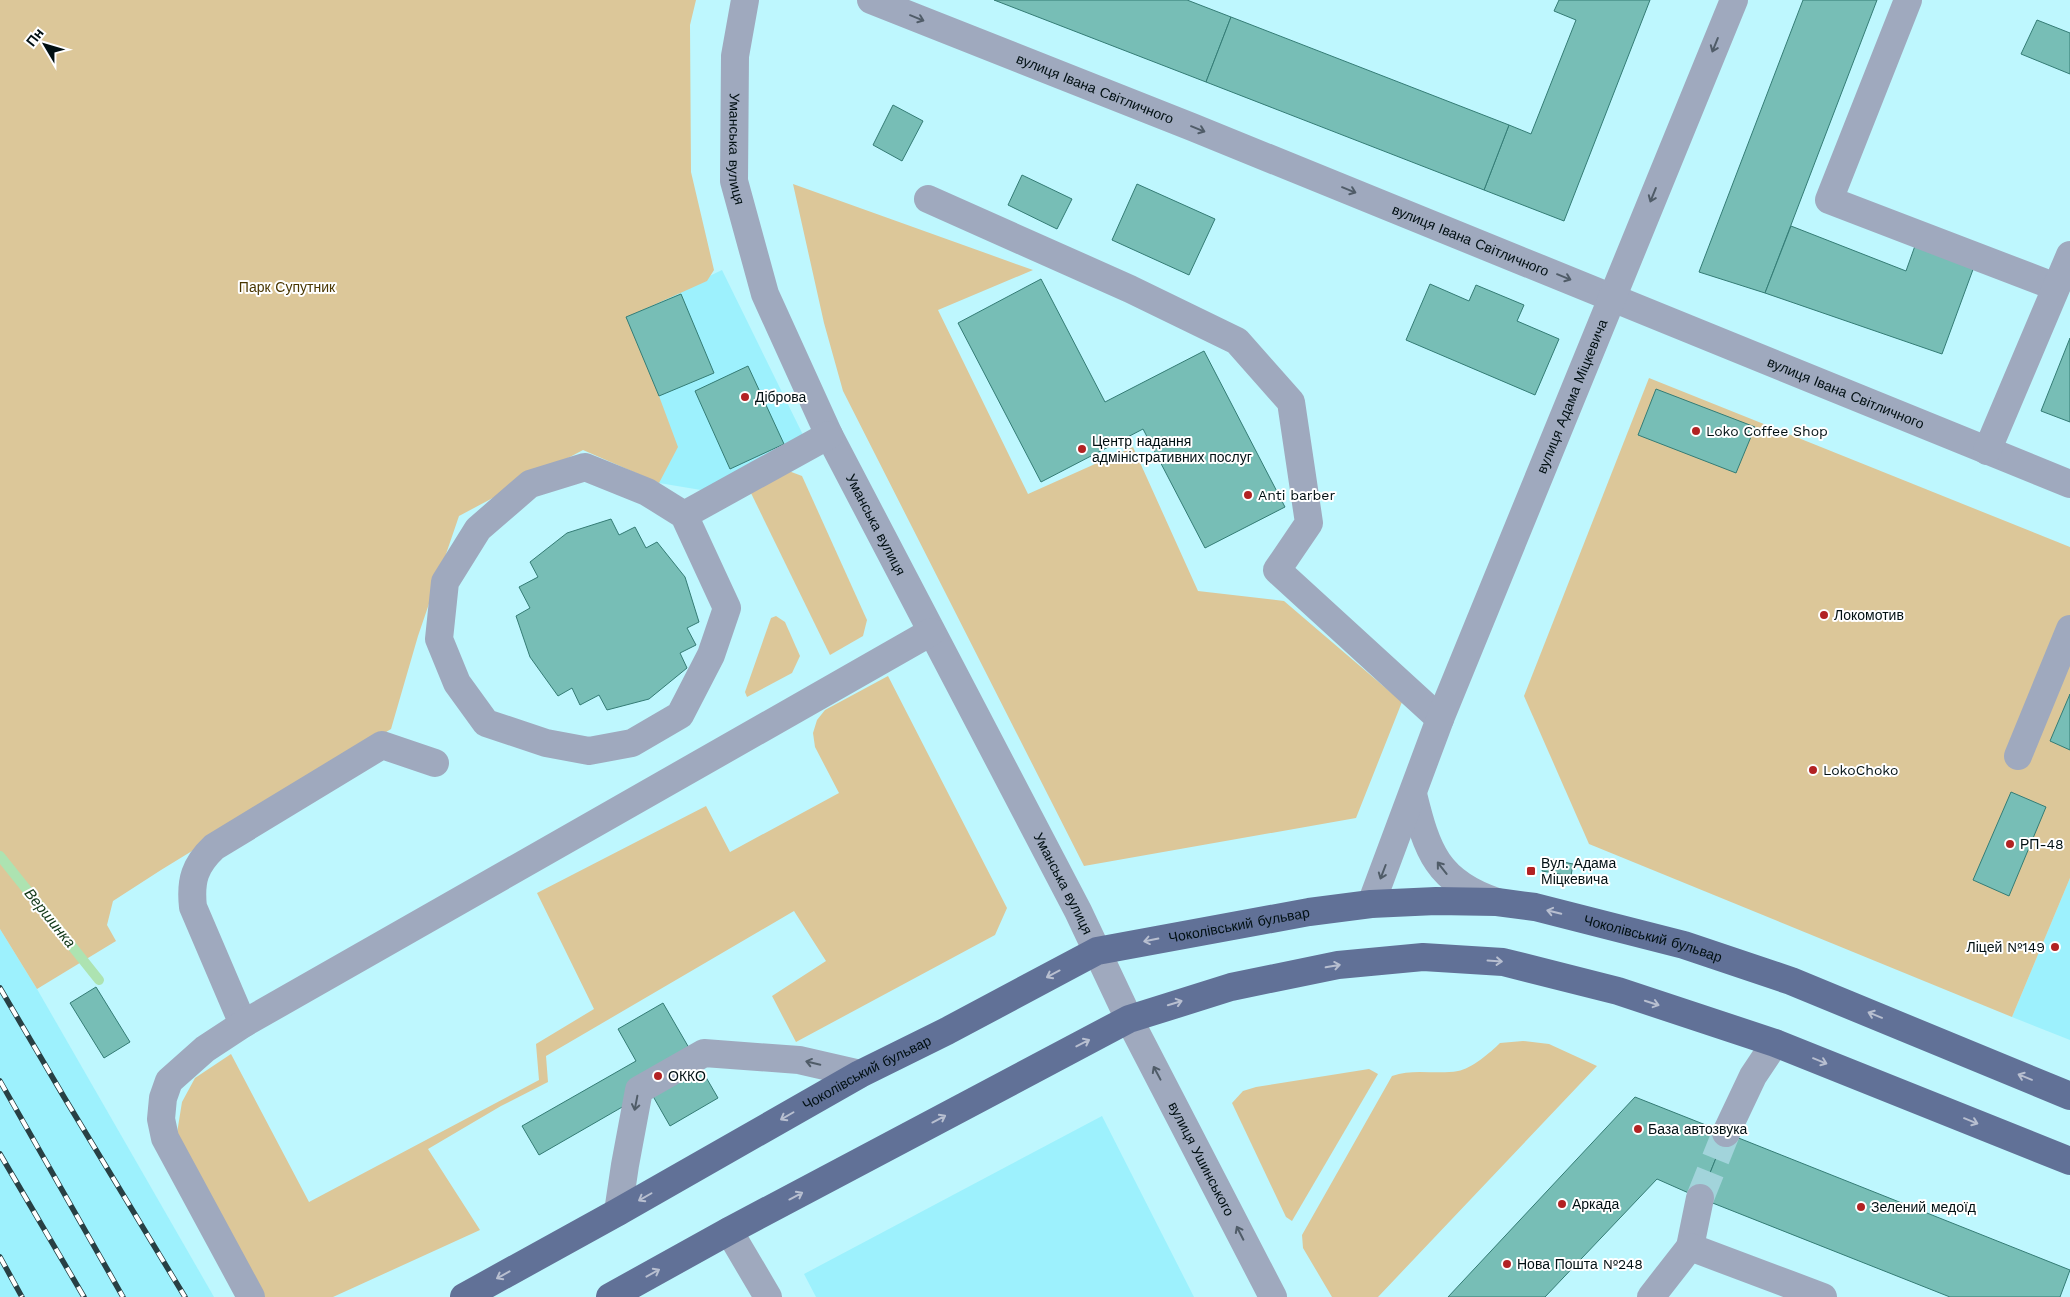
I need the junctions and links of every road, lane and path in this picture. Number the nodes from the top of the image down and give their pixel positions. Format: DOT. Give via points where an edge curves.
graph roads {
  1 [pos="745,0"];
  2 [pos="871,0"];
  3 [pos="1734,0"];
  4 [pos="1908,0"];
  5 [pos="928,199"];
  6 [pos="2070,255"];
  7 [pos="2056,287"];
  8 [pos="1612,296"];
  9 [pos="829,435"];
  10 [pos="1987,451"];
  11 [pos="2070,484"];
  12 [pos="684,515"];
  13 [pos="2070,629"];
  14 [pos="932,632"];
  15 [pos="1440,719"];
  16 [pos="2018,756"];
  17 [pos="435,763"];
  18 [pos="1413,794"];
  19 [pos="1497,902"];
  20 [pos="1371,904"];
  21 [pos="1097,951"];
  22 [pos="1129,1019"];
  23 [pos="243,1024"];
  24 [pos="1775,1043"];
  25 [pos="860,1074"];
  26 [pos="2070,1096"];
  27 [pos="1726,1133"];
  28 [pos="2070,1161"];
  29 [pos="1700,1198"];
  30 [pos="618,1212"];
  31 [pos="729,1231"];
  32 [pos="1690,1247"];
  33 [pos="251,1297"];
  34 [pos="464,1297"];
  35 [pos="610,1297"];
  36 [pos="768,1297"];
  37 [pos="1273,1297"];
  38 [pos="1651,1297"];
  39 [pos="1824,1297"];
  1 -- 9 [label="street, Уманська вулиця" via="735,56 734,181 765,294"];
  2 -- 8 [label="street, вулиця Івана Світличного, one-way"];
  3 -- 8 [label="street, вулиця Адама Міцкевича, one-way"];
  4 -- 7 [label="street" via="1830,200"];
  5 -- 15 [label="street" via="1130,289 1236,341 1291,402 1309,524 1277,570"];
  6 -- 7 [label="street"];
  7 -- 10 [label="street"];
  8 -- 10 [label="street, вулиця Івана Світличного"];
  8 -- 15 [label="street, вулиця Адама Міцкевича"];
  9 -- 12 [label="street"];
  9 -- 14 [label="street, Уманська вулиця"];
  10 -- 11 [label="street, вулиця Івана Світличного"];
  12 -- 12 [label="street" via="647,492 585,467 530,484 478,529 445,582 439,639 457,683 486,723 546,743 589,751 632,743 680,715 711,655 726,608"];
  13 -- 16 [label="street"];
  14 -- 21 [label="street, Уманська вулиця"];
  14 -- 23 [label="street"];
  15 -- 18 [label="street, вулиця Адама Міцкевича"];
  17 -- 23 [label="street" via="382,745 214,847 202,858 193,876 193,907"];
  19 -- 18 [label="street, one-way" via="1457,884 1440,868 1420,822"];
  18 -- 20 [label="street, вулиця Адама Міцкевича, one-way"];
  19 -- 20 [label="main road, Чоколівський бульвар"];
  26 -- 19 [label="main road, Чоколівський бульвар, one-way" via="1782,978 1684,945 1536,907"];
  20 -- 21 [label="main road, Чоколівський бульвар, one-way"];
  21 -- 22 [label="street, Уманська вулиця"];
  21 -- 25 [label="main road, Чоколівський бульвар, one-way"];
  22 -- 24 [label="main road, one-way" via="1231,987 1338,965 1424,957 1503,962 1618,991"];
  31 -- 22 [label="main road, one-way"];
  37 -- 22 [label="street, вулиця Ушинського, one-way"];
  23 -- 33 [label="street" via="205,1049 169,1081 161,1119 165,1138"];
  24 -- 27 [label="street" via="1753,1076"];
  24 -- 28 [label="main road, one-way"];
  25 -- 30 [label="main road, Чоколівський бульвар, one-way"];
  25 -- 30 [label="street, one-way" via="800,1060 704,1053 639,1090"];
  29 -- 32 [label="street"];
  30 -- 34 [label="main road, Чоколівський бульвар, one-way"];
  35 -- 31 [label="main road, one-way"];
  31 -- 36 [label="street"];
  32 -- 38 [label="street"];
  32 -- 39 [label="street"];
}
